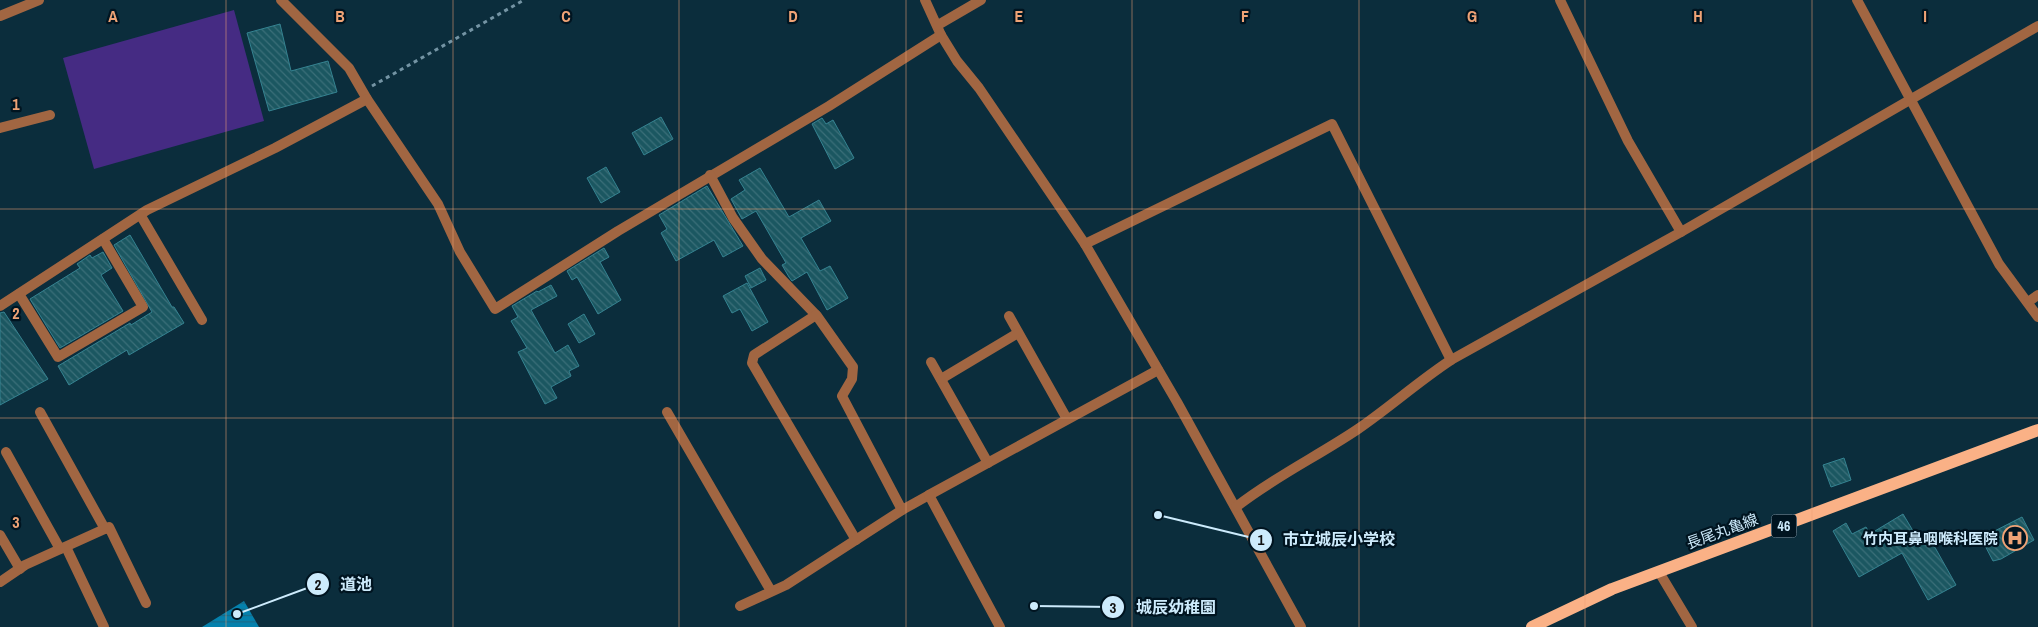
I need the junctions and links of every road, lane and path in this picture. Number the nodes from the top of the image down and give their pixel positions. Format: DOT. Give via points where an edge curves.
graph roads {
  1 [pos="39,0"];
  2 [pos="280,0"];
  3 [pos="524,0"];
  4 [pos="925,0"];
  5 [pos="981,0"];
  6 [pos="1560,0"];
  7 [pos="1857,0"];
  8 [pos="0,16"];
  9 [pos="2038,26"];
  10 [pos="940,30"];
  11 [pos="366,99"];
  12 [pos="1910,99"];
  13 [pos="50,115"];
  14 [pos="0,128"];
  15 [pos="710,175"];
  16 [pos="140,216"];
  17 [pos="1681,232"];
  18 [pos="103,239"];
  19 [pos="1085,244"];
  20 [pos="19,294"];
  21 [pos="2038,296"];
  22 [pos="2028,302"];
  23 [pos="0,306"];
  24 [pos="816,315"];
  25 [pos="1008,316"];
  26 [pos="2038,317"];
  27 [pos="202,320"];
  28 [pos="1018,333"];
  29 [pos="1451,360"];
  30 [pos="931,362"];
  31 [pos="1158,370"];
  32 [pos="941,379"];
  33 [pos="40,412"];
  34 [pos="667,412"];
  35 [pos="1067,420"];
  36 [pos="2038,430"];
  37 [pos="6,452"];
  38 [pos="988,463"];
  39 [pos="929,495"];
  40 [pos="1236,507"];
  41 [pos="902,510"];
  42 [pos="105,529"];
  43 [pos="0,534"];
  44 [pos="856,540"];
  45 [pos="63,548"];
  46 [pos="20,569"];
  47 [pos="1659,572"];
  48 [pos="0,582"];
  49 [pos="771,592"];
  50 [pos="146,603"];
  51 [pos="740,606"];
  52 [pos="104,627"];
  53 [pos="1000,627"];
  54 [pos="1301,627"];
  55 [pos="1532,627"];
  56 [pos="1692,627"];
  1 -- 8 [label="street"];
  2 -- 11 [label="street" via="349,68"];
  3 -- 11 [label="path" via="386,77 370,88"];
  4 -- 10 [label="street"];
  5 -- 10 [label="street"];
  6 -- 17 [label="street" via="1628,142"];
  7 -- 12 [label="street"];
  9 -- 12 [label="street"];
  10 -- 15 [label="street" via="829,106"];
  10 -- 19 [label="street" via="957,61 979,88"];
  11 -- 15 [label="street" via="438,204 460,252 495,309"];
  11 -- 16 [label="street"];
  12 -- 17 [label="street"];
  12 -- 22 [label="street" via="1999,264"];
  13 -- 14 [label="street"];
  15 -- 24 [label="street" via="733,218 762,259"];
  16 -- 18 [label="street"];
  16 -- 27 [label="street"];
  17 -- 29 [label="street"];
  18 -- 20 [label="street"];
  18 -- 20 [label="street" via="143,307 58,357"];
  19 -- 29 [label="street" via="1332,124"];
  19 -- 31 [label="street"];
  20 -- 23 [label="street"];
  21 -- 22 [label="street"];
  22 -- 26 [label="street"];
  24 -- 41 [label="street" via="853,367 852,379 842,396"];
  24 -- 44 [label="street" via="754,355 752,364"];
  25 -- 28 [label="street"];
  28 -- 32 [label="street"];
  28 -- 35 [label="street"];
  29 -- 40 [label="street" via="1359,428 1264,485"];
  30 -- 32 [label="street"];
  31 -- 35 [label="street"];
  31 -- 40 [label="street"];
  32 -- 38 [label="street"];
  33 -- 42 [label="street"];
  34 -- 49 [label="street"];
  35 -- 38 [label="street"];
  36 -- 47 [label="main road, 長尾丸亀線 / 46"];
  37 -- 45 [label="street"];
  38 -- 39 [label="street"];
  39 -- 41 [label="street"];
  39 -- 53 [label="street"];
  40 -- 54 [label="street"];
  41 -- 44 [label="street"];
  42 -- 45 [label="street"];
  42 -- 50 [label="street" via="109,527"];
  43 -- 46 [label="street"];
  44 -- 49 [label="street"];
  45 -- 46 [label="street"];
  45 -- 52 [label="street"];
  46 -- 48 [label="street"];
  47 -- 55 [label="main road, 長尾丸亀線 / 46"];
  47 -- 56 [label="street"];
  49 -- 51 [label="street"];
}
